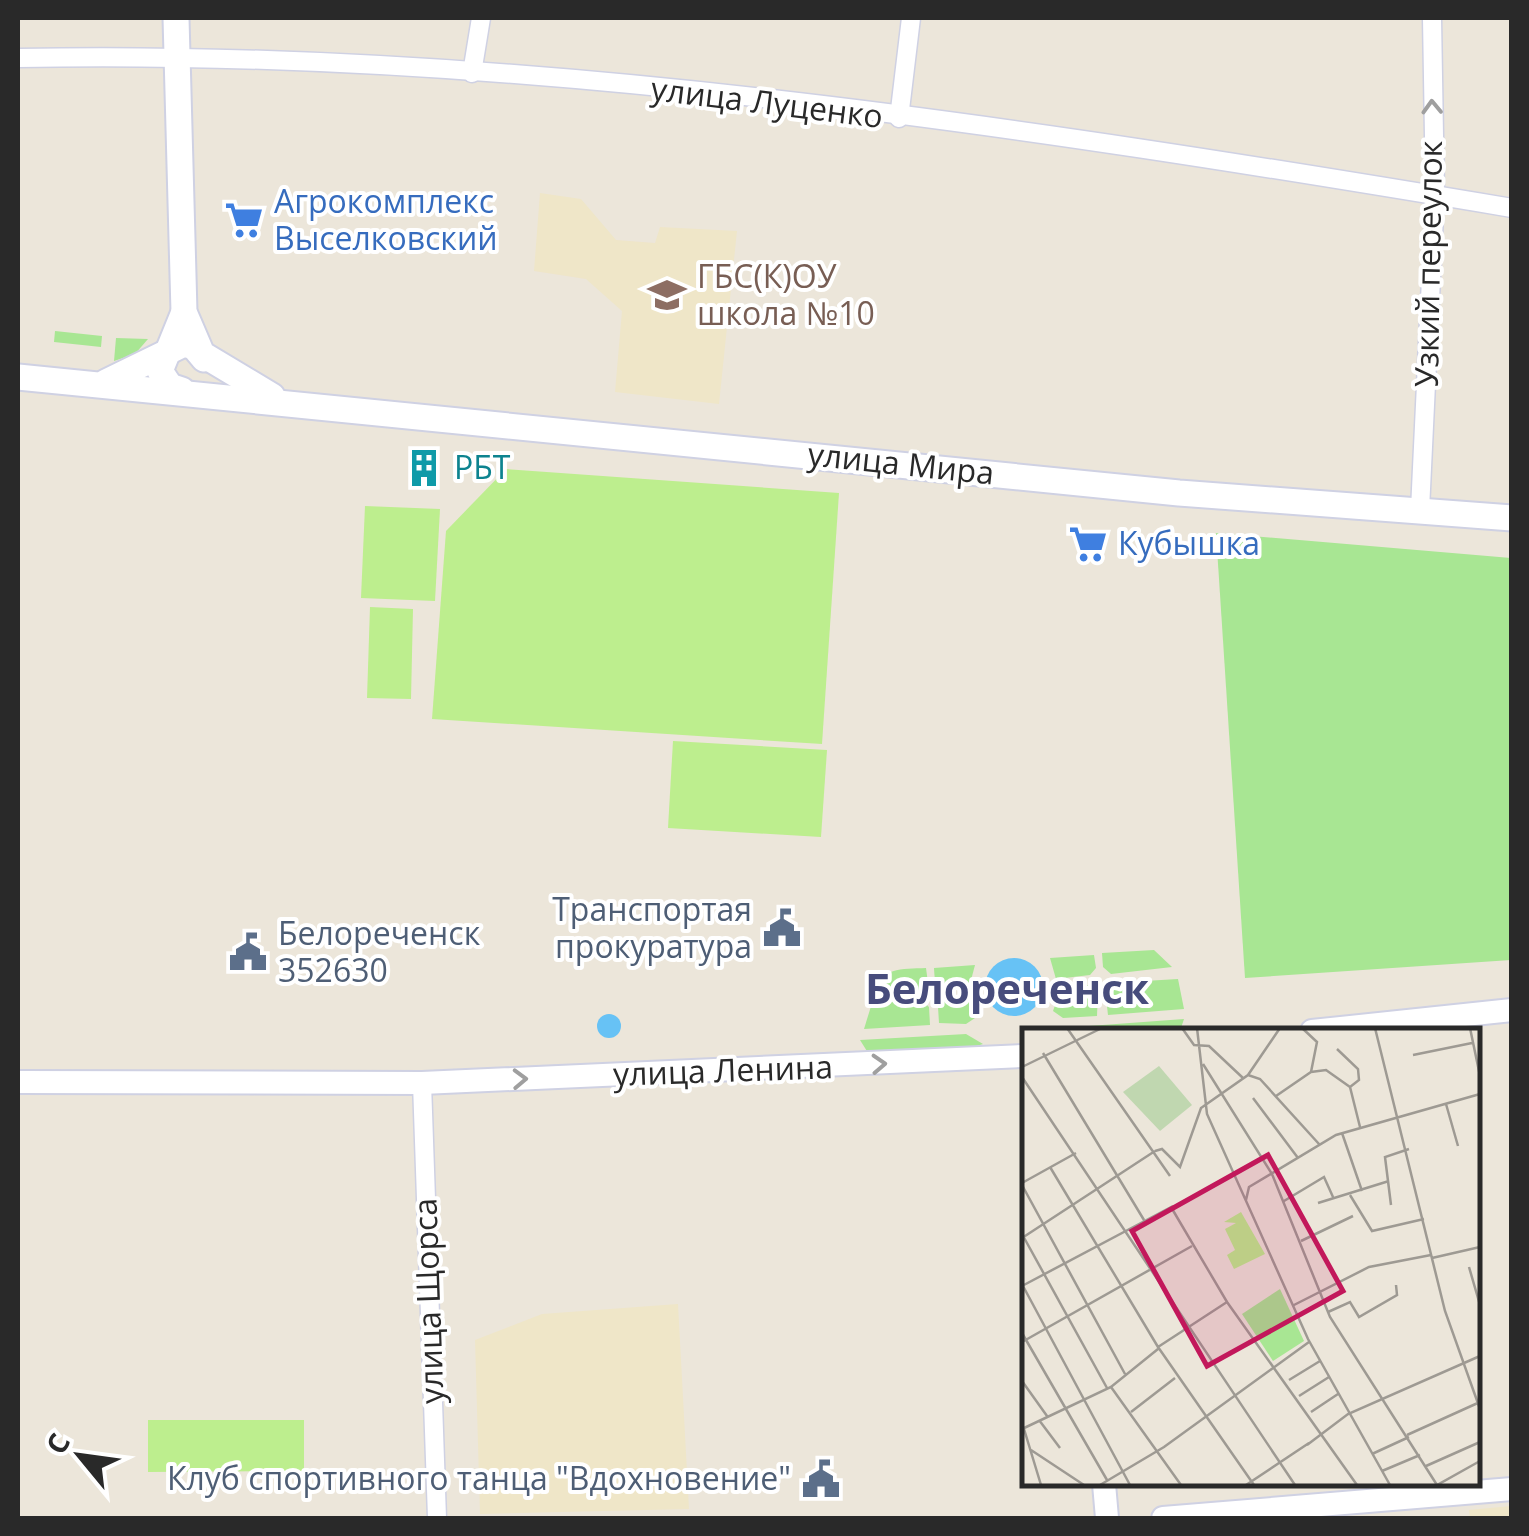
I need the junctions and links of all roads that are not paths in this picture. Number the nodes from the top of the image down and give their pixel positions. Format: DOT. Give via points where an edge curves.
graph roads {
  1 [pos="176,18"];
  2 [pos="481,18"];
  3 [pos="911,18"];
  4 [pos="1432,18"];
  5 [pos="178,54"];
  6 [pos="18,58"];
  7 [pos="472,74"];
  8 [pos="899,118"];
  9 [pos="1435,196"];
  10 [pos="1512,208"];
  11 [pos="184,312"];
  12 [pos="164,354"];
  13 [pos="202,354"];
  14 [pos="18,377"];
  15 [pos="102,384"];
  16 [pos="179,390"];
  17 [pos="290,405"];
  18 [pos="1420,510"];
  19 [pos="1512,518"];
  20 [pos="1512,1010"];
  21 [pos="1341,1028"];
  22 [pos="1022,1056"];
  23 [pos="18,1070"];
  24 [pos="18,1082"];
  25 [pos="422,1083"];
  26 [pos="1104,1486"];
  27 [pos="1512,1489"];
  28 [pos="437,1518"];
  29 [pos="1106,1518"];
  30 [pos="1162,1518"];
  1 -- 5 [label="main road"];
  2 -- 7 [label="street"];
  3 -- 8 [label="street"];
  9 -- 4 [label="street, Узкий переулок, one-way"];
  5 -- 6 [label="street, улица Луценко"];
  5 -- 7 [label="street, улица Луценко"];
  5 -- 11 [label="main road"];
  7 -- 8 [label="street, улица Луценко"];
  8 -- 9 [label="street, улица Луценко" via="1268,166"];
  9 -- 10 [label="street, улица Луценко"];
  9 -- 18 [label="street, Узкий переулок"];
  11 -- 12 [label="main road"];
  11 -- 13 [label="main road"];
  12 -- 13 [label="main road" via="184,344"];
  12 -- 15 [label="main road"];
  12 -- 16 [label="main road" via="160,371"];
  13 -- 16 [label="main road" via="205,375 190,390"];
  13 -- 17 [label="main road, улица Мира"];
  14 -- 15 [label="main road, улица Мира"];
  15 -- 16 [label="main road, улица Мира"];
  16 -- 17 [label="main road, улица Мира"];
  17 -- 18 [label="main road, улица Мира" via="1179,493"];
  18 -- 19 [label="main road, улица Мира"];
  20 -- 21 [label="street"];
  25 -- 22 [label="street, улица Ленина, one-way"];
  23 -- 25 [label="street, улица Ленина" via="403,1070"];
  24 -- 25 [label="street, улица Ленина"];
  25 -- 28 [label="street, улица Щорса"];
  26 -- 29 [label="street"];
  27 -- 30 [label="street"];
}
